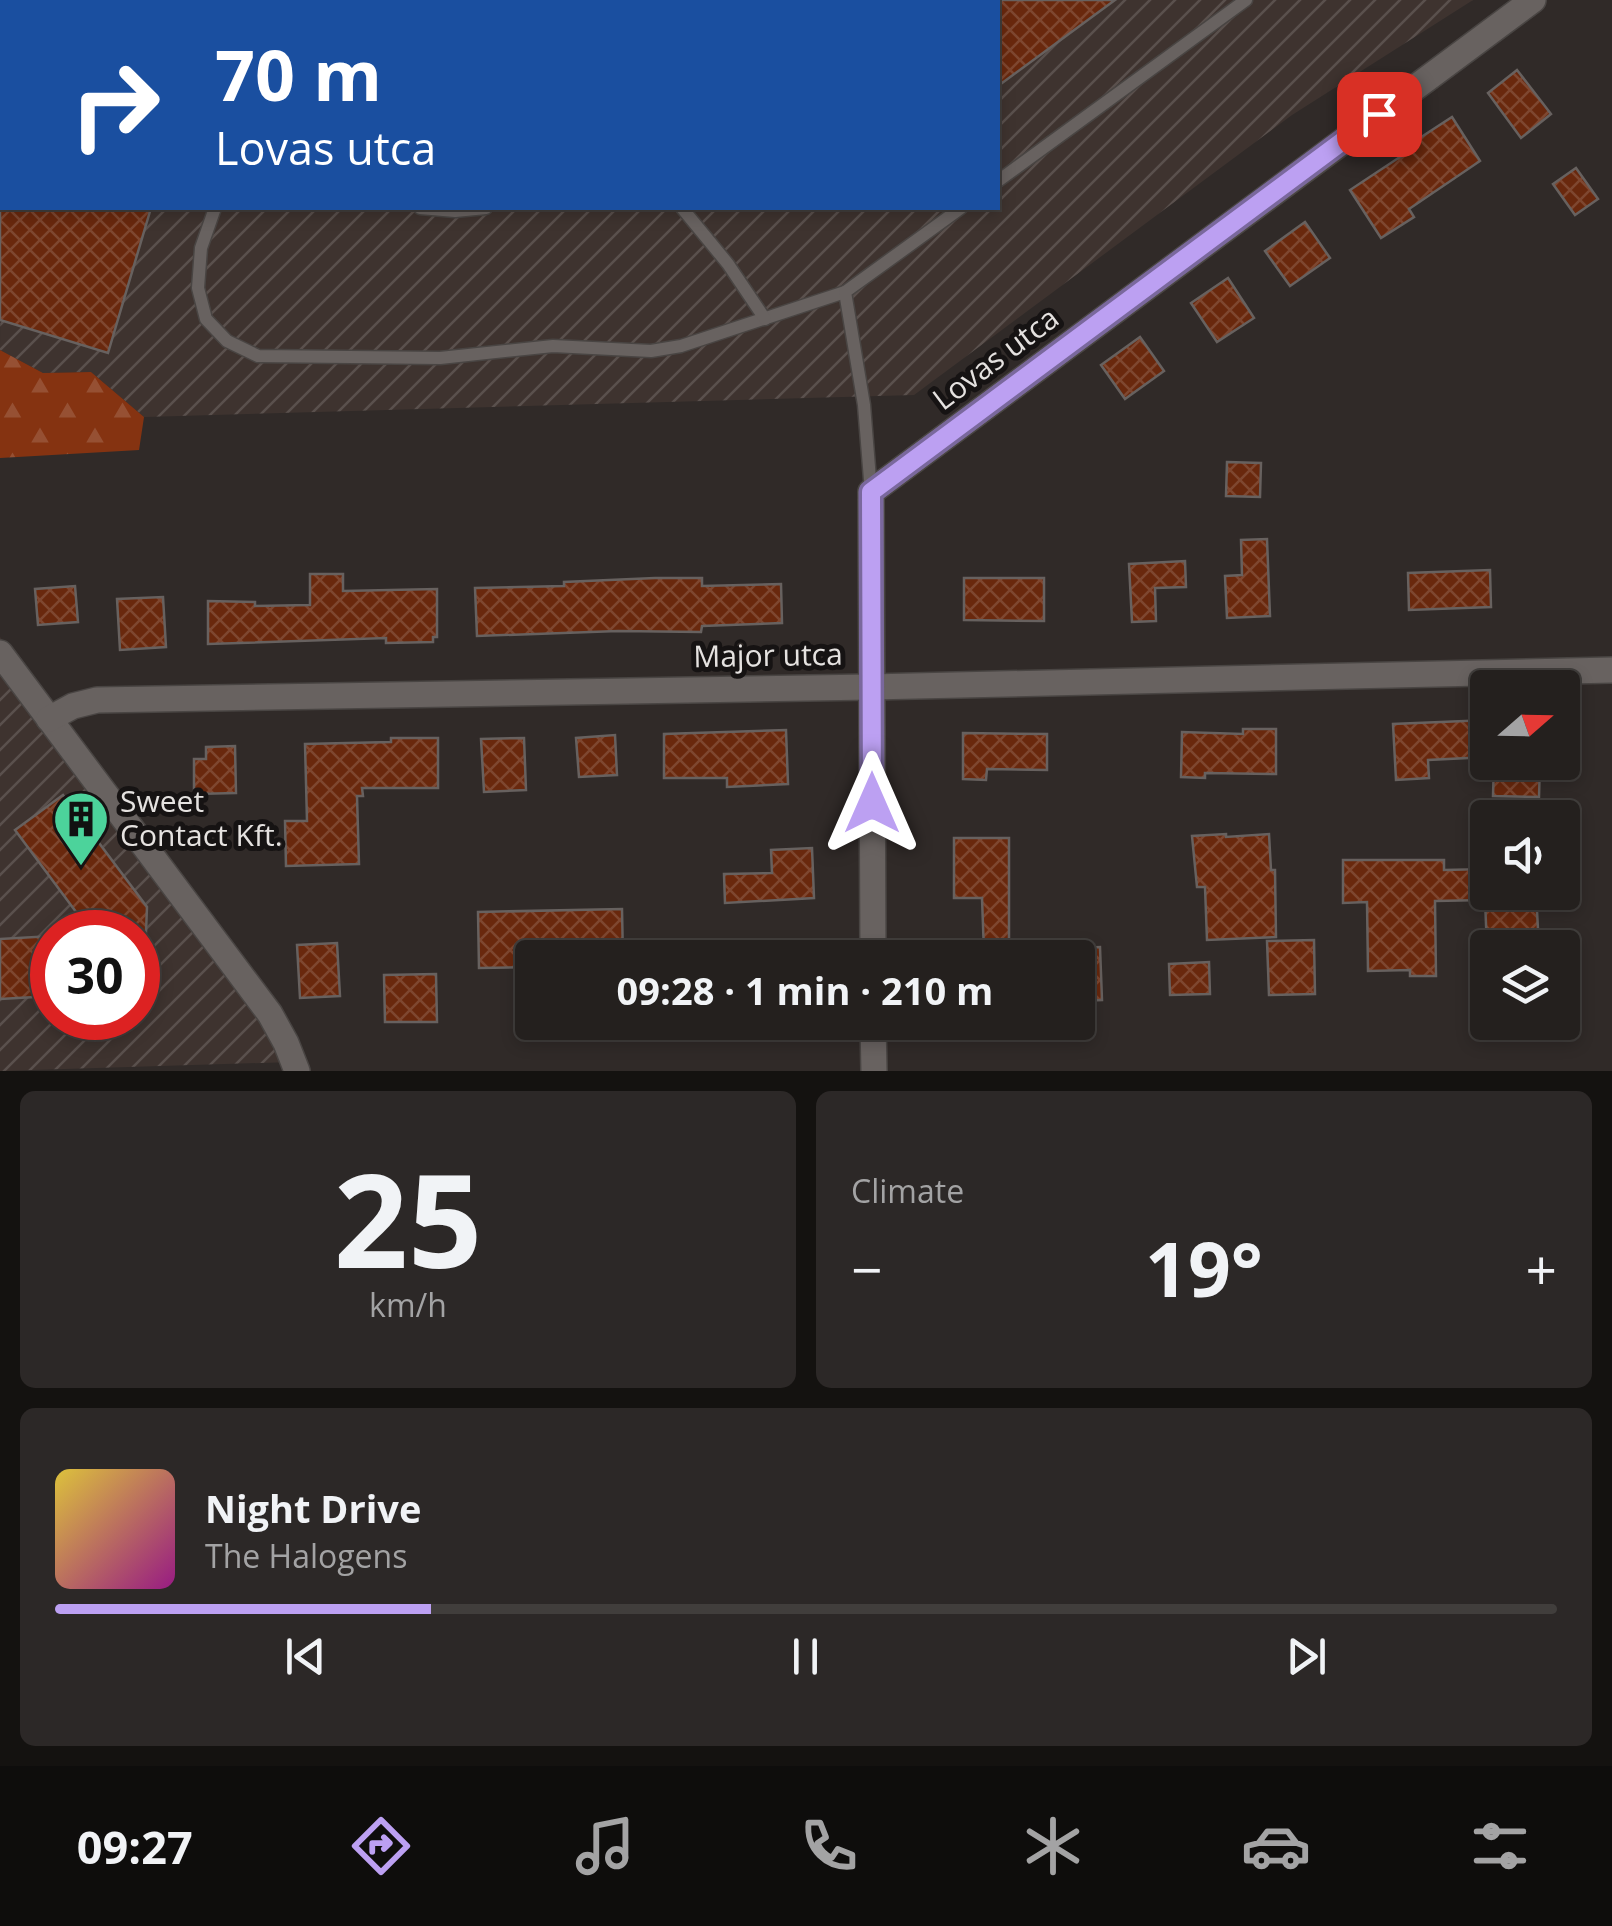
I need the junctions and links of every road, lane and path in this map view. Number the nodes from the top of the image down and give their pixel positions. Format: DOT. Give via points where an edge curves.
graph roads {
  1 [pos="1246,0"];
  2 [pos="1533,0"];
  3 [pos="1000,180"];
  4 [pos="214,210"];
  5 [pos="684,210"];
  6 [pos="958,210"];
  7 [pos="845,292"];
  8 [pos="764,320"];
  9 [pos="871,492"];
  10 [pos="0,653"];
  11 [pos="1612,670"];
  12 [pos="871,687"];
  13 [pos="49,719"];
  14 [pos="873,940"];
  15 [pos="873,1040"];
  16 [pos="297,1071"];
  17 [pos="874,1071"];
  1 -- 3 [label="lane"];
  2 -- 9 [label="street, Lovas utca"];
  4 -- 8 [label="lane" via="201,248 198,288 206,320 227,342 258,356 440,358 553,346 651,351"];
  5 -- 8 [label="lane"];
  6 -- 7 [label="lane"];
  7 -- 8 [label="lane"];
  7 -- 9 [label="lane"];
  9 -- 12 [label="street"];
  10 -- 13 [label="street"];
  11 -- 12 [label="street, Major utca"];
  12 -- 13 [label="street, Major utca" via="97,700"];
  12 -- 14 [label="street"];
  13 -- 16 [label="street" via="270,1014"];
  15 -- 17 [label="street"];
}
